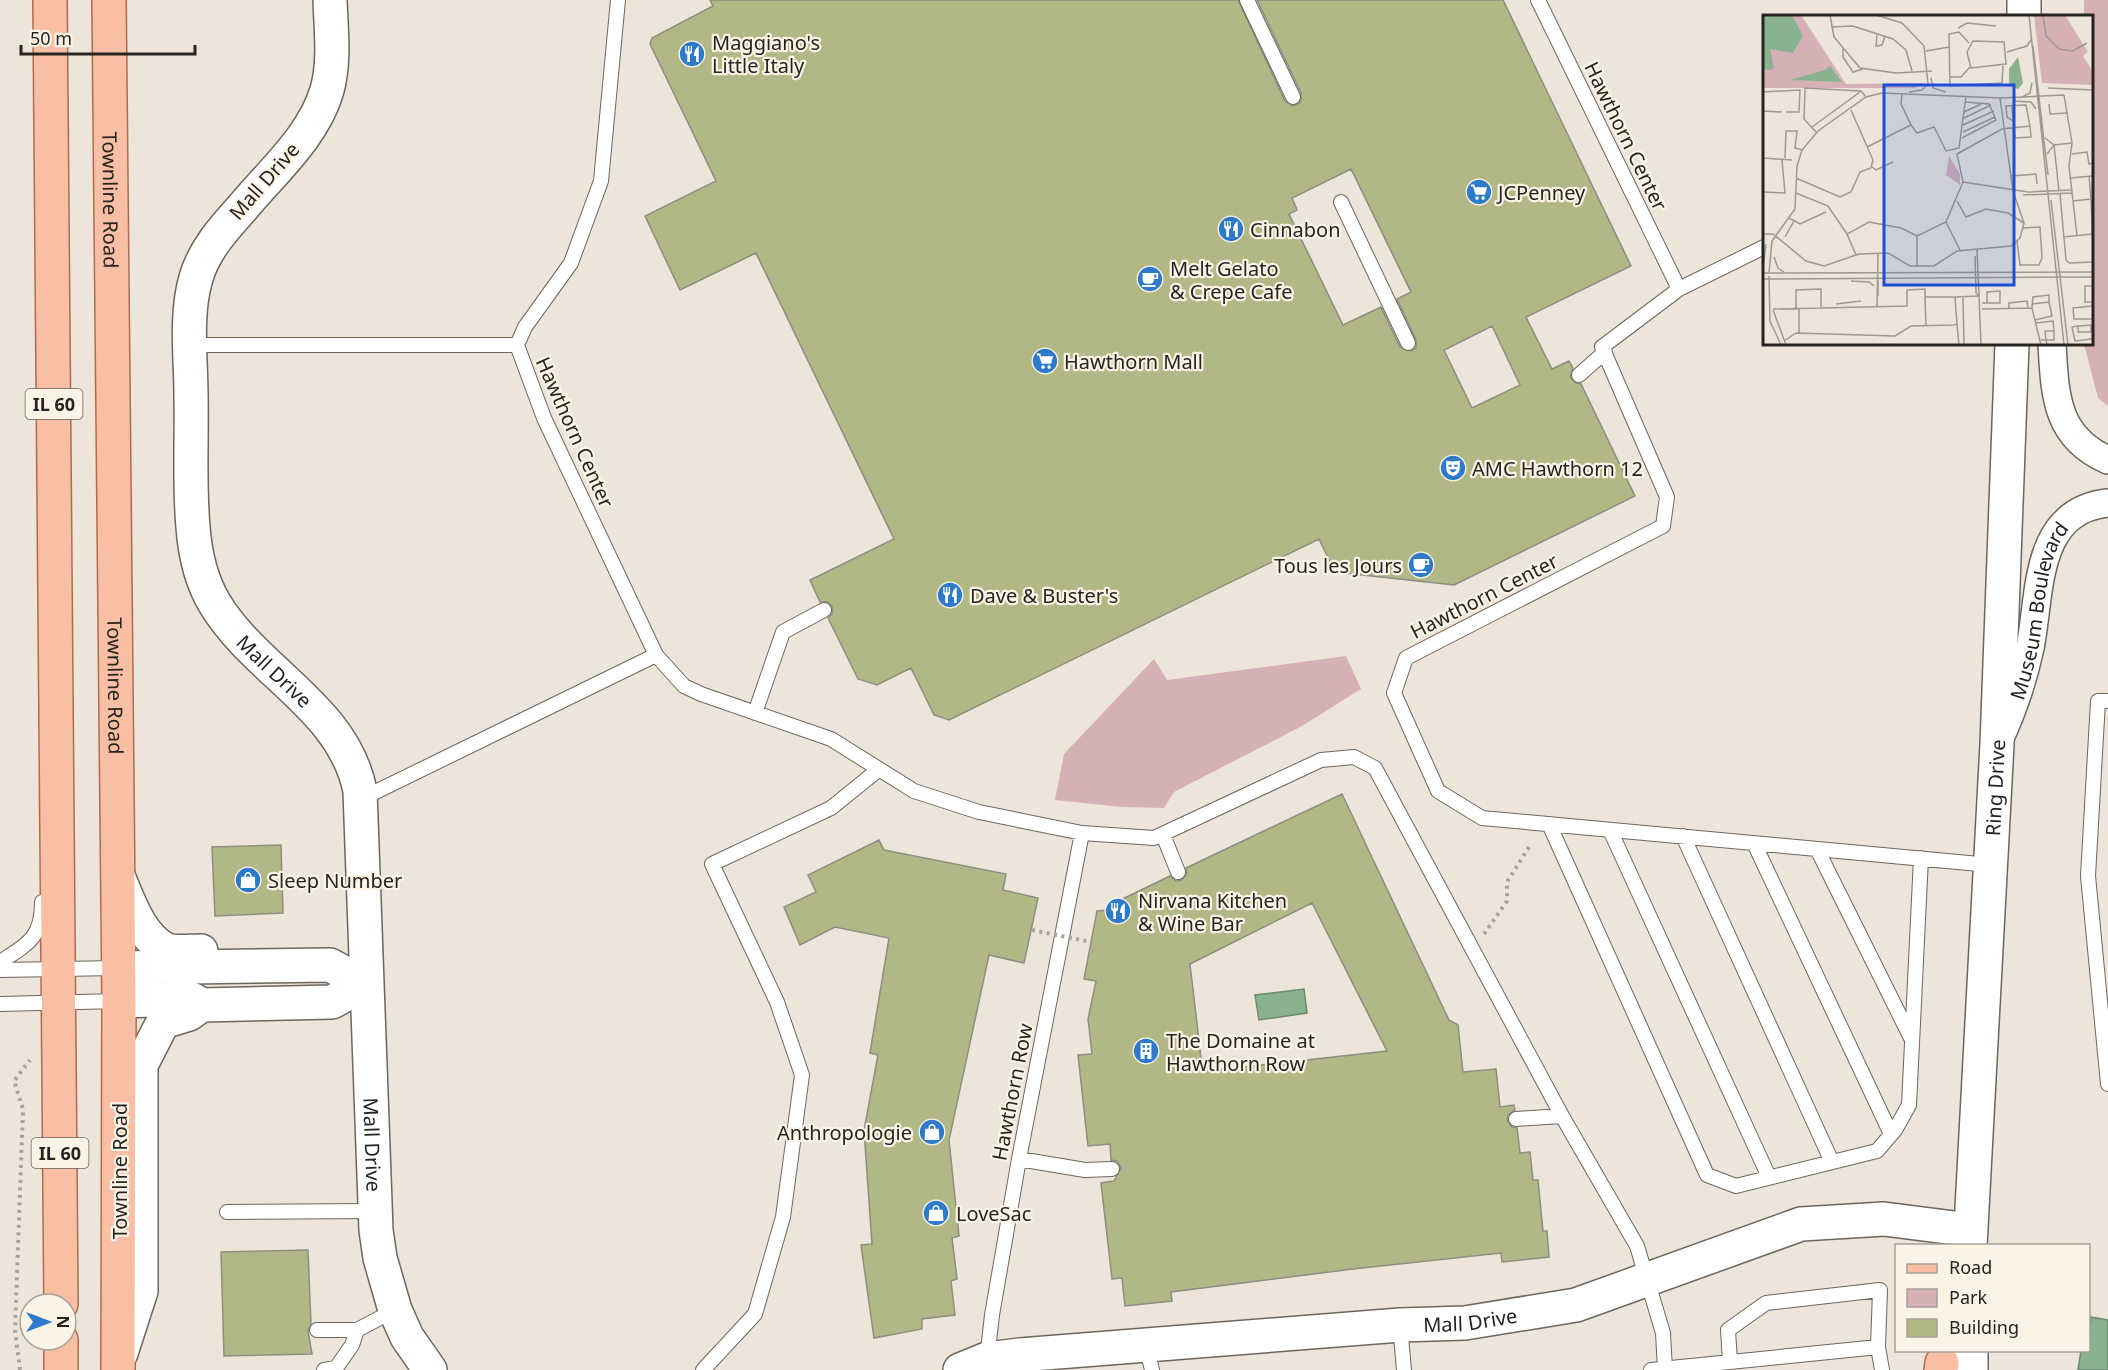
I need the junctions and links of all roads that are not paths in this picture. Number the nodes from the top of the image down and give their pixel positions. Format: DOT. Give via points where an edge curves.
graph roads {
  1 [pos="50,0"];
  2 [pos="109,0"];
  3 [pos="132,0"];
  4 [pos="330,0"];
  5 [pos="618,0"];
  6 [pos="1247,0"];
  7 [pos="1538,0"];
  8 [pos="109,61"];
  9 [pos="1293,97"];
  10 [pos="1341,202"];
  11 [pos="1763,247"];
  12 [pos="1679,289"];
  13 [pos="1408,343"];
  14 [pos="191,345"];
  15 [pos="517,345"];
  16 [pos="2012,345"];
  17 [pos="2052,345"];
  18 [pos="1605,352"];
  19 [pos="1579,375"];
  20 [pos="2108,460"];
  21 [pos="2108,503"];
  22 [pos="56,596"];
  23 [pos="824,610"];
  24 [pos="656,655"];
  25 [pos="2108,701"];
  26 [pos="755,713"];
  27 [pos="1997,744"];
  28 [pos="878,770"];
  29 [pos="360,800"];
  30 [pos="1549,824"];
  31 [pos="1610,830"];
  32 [pos="1082,833"];
  33 [pos="1163,835"];
  34 [pos="1683,837"];
  35 [pos="1754,843"];
  36 [pos="1817,849"];
  37 [pos="1921,858"];
  38 [pos="43,864"];
  39 [pos="1990,865"];
  40 [pos="1178,872"];
  41 [pos="117,876"];
  42 [pos="43,888"];
  43 [pos="0,962"];
  44 [pos="297,965"];
  45 [pos="60,968"];
  46 [pos="119,968"];
  47 [pos="0,970"];
  48 [pos="365,984"];
  49 [pos="119,1001"];
  50 [pos="60,1002"];
  51 [pos="0,1004"];
  52 [pos="202,1005"];
  53 [pos="1912,1040"];
  54 [pos="2108,1084"];
  55 [pos="1562,1116"];
  56 [pos="1516,1119"];
  57 [pos="1891,1134"];
  58 [pos="1019,1159"];
  59 [pos="1832,1162"];
  60 [pos="1112,1169"];
  61 [pos="1769,1177"];
  62 [pos="375,1210"];
  63 [pos="226,1212"];
  64 [pos="1969,1240"];
  65 [pos="1648,1280"];
  66 [pos="61,1292"];
  67 [pos="395,1310"];
  68 [pos="1400,1325"];
  69 [pos="317,1330"];
  70 [pos="357,1330"];
  71 [pos="1878,1347"];
  72 [pos="61,1352"];
  73 [pos="1149,1357"];
  74 [pos="1730,1362"];
  75 [pos="118,1366"];
  76 [pos="978,1367"];
  77 [pos="1665,1369"];
  78 [pos="61,1370"];
  79 [pos="324,1370"];
  80 [pos="430,1370"];
  81 [pos="703,1370"];
  82 [pos="1404,1370"];
  83 [pos="1651,1370"];
  84 [pos="1882,1370"];
  1 -- 22 [label="main road, IL 60"];
  2 -- 8 [label="main road, Townline Road"];
  3 -- 8 [label="main road"];
  4 -- 14 [label="street, Mall Drive" via="327,90 300,140 206,254 196,279"];
  5 -- 15 [label="lane, Hawthorn Center" via="601,181 572,263 525,327"];
  6 -- 9 [label="lane"];
  7 -- 12 [label="lane, Hawthorn Center"];
  8 -- 41 [label="main road, Townline Road"];
  10 -- 13 [label="lane"];
  11 -- 12 [label="lane"];
  12 -- 18 [label="lane" via="1602,347"];
  14 -- 15 [label="lane"];
  14 -- 29 [label="street, Mall Drive" via="192,525 203,581 238,634 339,739 356,771"];
  15 -- 24 [label="lane, Hawthorn Center" via="544,418"];
  16 -- 27 [label="street, Ring Drive"];
  17 -- 20 [label="street" via="2055,398 2066,424 2088,451"];
  18 -- 19 [label="lane"];
  18 -- 30 [label="lane, Hawthorn Center" via="1667,497 1663,526 1406,657 1394,693 1438,791 1482,818"];
  21 -- 27 [label="street, Museum Boulevard" via="2070,517 2048,548 2016,704"];
  22 -- 38 [label="lane" via="48,613"];
  22 -- 45 [label="main road, IL 60"];
  23 -- 26 [label="lane" via="783,632"];
  24 -- 26 [label="lane, Hawthorn Center" via="684,686"];
  24 -- 29 [label="lane"];
  25 -- 54 [label="lane" via="2098,701 2088,876"];
  26 -- 28 [label="lane, Hawthorn Center" via="831,739"];
  27 -- 39 [label="street, Ring Drive"];
  28 -- 32 [label="lane, Hawthorn Center" via="914,791 979,812"];
  28 -- 81 [label="lane" via="831,808 712,864 777,1002 802,1075 783,1217 755,1314"];
  29 -- 48 [label="street, Mall Drive"];
  30 -- 31 [label="lane, Hawthorn Center"];
  30 -- 61 [label="lane" via="1707,1175 1736,1186"];
  31 -- 34 [label="lane, Hawthorn Center"];
  31 -- 61 [label="lane"];
  32 -- 33 [label="lane, Hawthorn Center" via="1155,838"];
  32 -- 58 [label="lane, Hawthorn Row"];
  33 -- 40 [label="lane"];
  33 -- 55 [label="lane" via="1321,760 1354,757 1375,768"];
  34 -- 35 [label="lane, Hawthorn Center"];
  34 -- 59 [label="lane"];
  35 -- 36 [label="lane, Hawthorn Center"];
  35 -- 57 [label="lane"];
  36 -- 37 [label="lane, Hawthorn Center"];
  36 -- 53 [label="lane"];
  37 -- 39 [label="lane, Hawthorn Center"];
  37 -- 53 [label="lane"];
  39 -- 64 [label="street, Ring Drive"];
  41 -- 44 [label="street" via="145,929 169,951 274,951"];
  41 -- 46 [label="main road, Townline Road"];
  42 -- 43 [label="lane" via="37,934"];
  44 -- 46 [label="street"];
  44 -- 48 [label="street" via="330,965"];
  45 -- 46 [label="lane"];
  45 -- 47 [label="lane"];
  45 -- 50 [label="main road, IL 60"];
  46 -- 49 [label="main road, Townline Road"];
  48 -- 52 [label="street" via="332,1002"];
  48 -- 62 [label="street, Mall Drive"];
  49 -- 50 [label="lane"];
  49 -- 52 [label="street" via="192,999"];
  49 -- 75 [label="main road, Townline Road"];
  50 -- 51 [label="lane"];
  50 -- 66 [label="main road, IL 60"];
  52 -- 75 [label="street" via="189,1014 163,1022 141,1065 141,1291"];
  53 -- 57 [label="lane" via="1909,1105"];
  55 -- 56 [label="lane"];
  55 -- 65 [label="lane" via="1637,1246"];
  57 -- 59 [label="lane" via="1877,1150"];
  58 -- 60 [label="lane" via="1084,1170"];
  58 -- 76 [label="lane, Hawthorn Row" via="992,1315"];
  59 -- 61 [label="lane"];
  62 -- 63 [label="lane"];
  62 -- 67 [label="street, Mall Drive" via="380,1258"];
  64 -- 65 [label="street, Mall Drive" via="1884,1219 1801,1224"];
  65 -- 68 [label="street, Mall Drive" via="1576,1305 1465,1323"];
  65 -- 77 [label="lane" via="1663,1333"];
  67 -- 70 [label="lane"];
  67 -- 80 [label="street, Mall Drive" via="407,1337"];
  68 -- 73 [label="street, Mall Drive"];
  68 -- 82 [label="lane"];
  69 -- 70 [label="lane"];
  70 -- 79 [label="lane" via="336,1368"];
  71 -- 74 [label="lane"];
  71 -- 74 [label="lane" via="1880,1290 1766,1303 1728,1330"];
  71 -- 84 [label="lane"];
  72 -- 78 [label="main road"];
  73 -- 76 [label="street, Mall Drive"];
  74 -- 77 [label="lane"];
  77 -- 83 [label="lane"];
}
